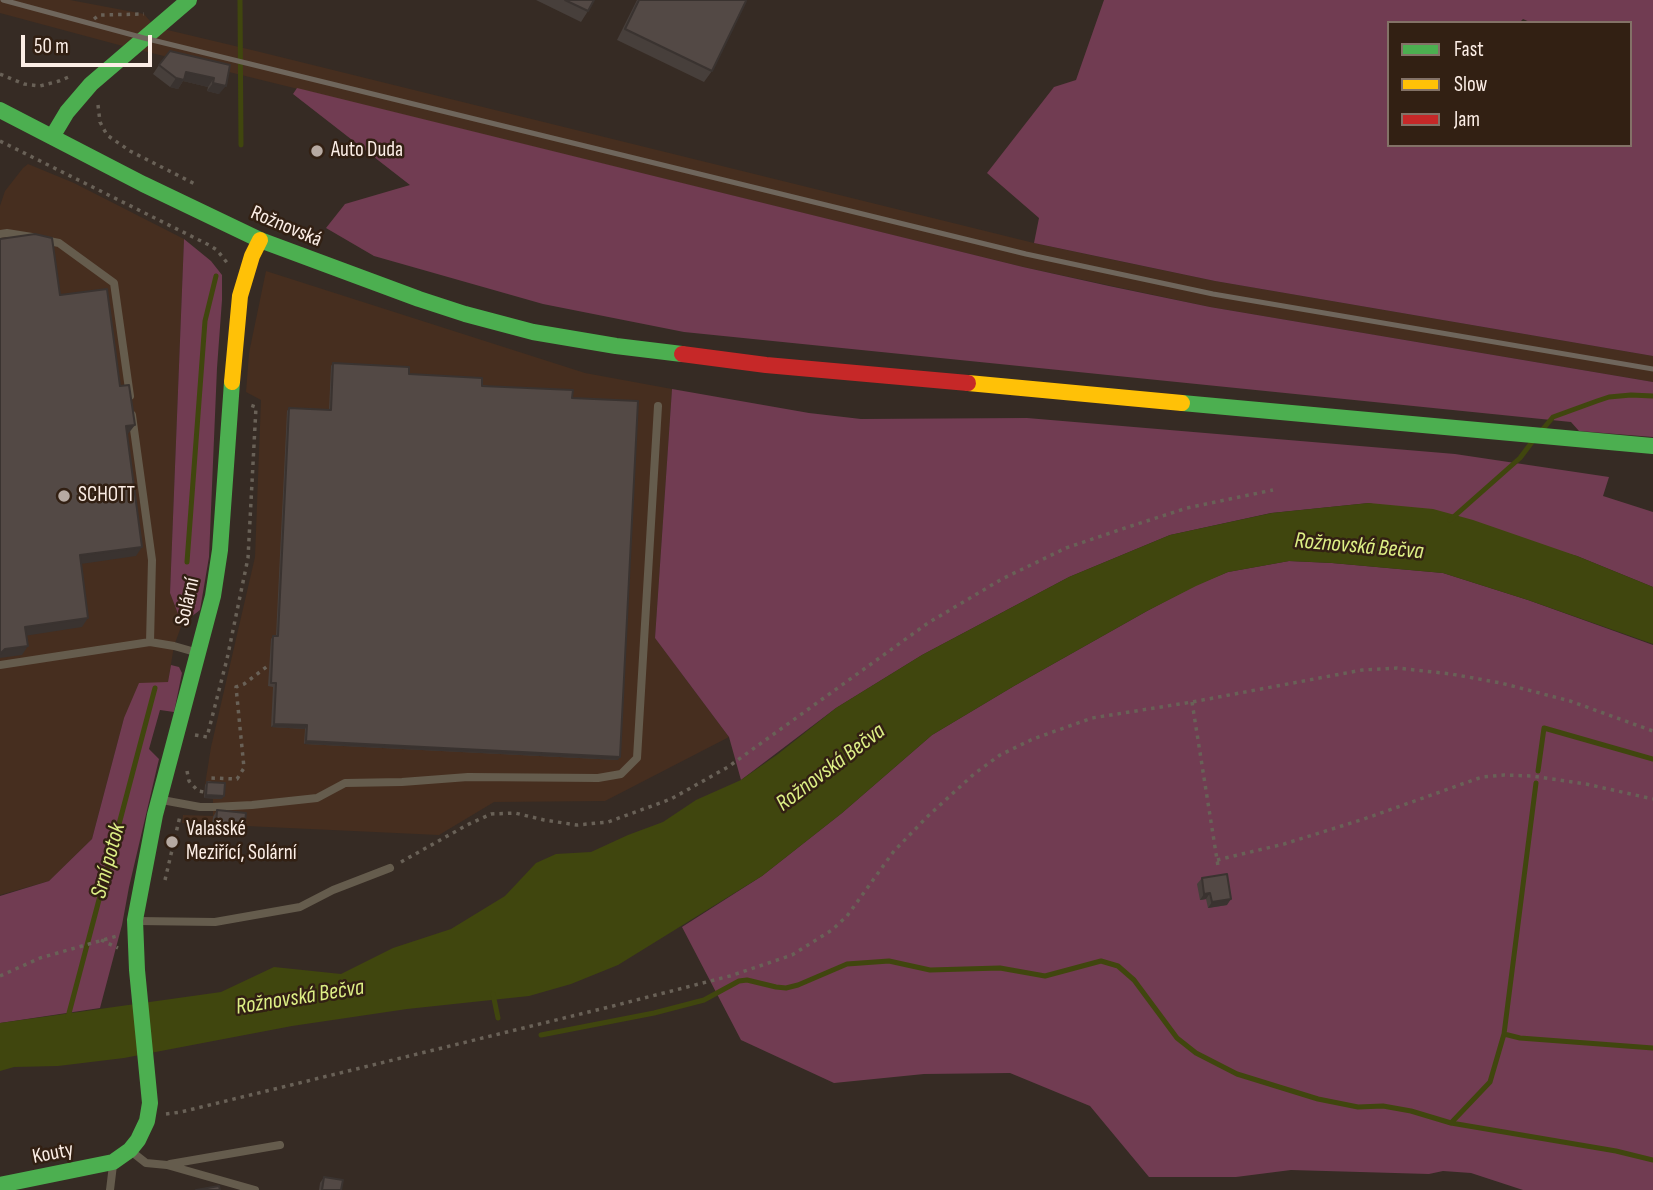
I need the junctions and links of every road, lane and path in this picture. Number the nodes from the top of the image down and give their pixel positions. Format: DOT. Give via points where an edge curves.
graph roads {
  1 [pos="189,0"];
  2 [pos="144,14"];
  3 [pos="94,19"];
  4 [pos="0,74"];
  5 [pos="72,75"];
  6 [pos="97,103"];
  7 [pos="0,110"];
  8 [pos="52,137"];
  9 [pos="0,141"];
  10 [pos="196,184"];
  11 [pos="0,234"];
  12 [pos="260,240"];
  13 [pos="229,268"];
  14 [pos="658,405"];
  15 [pos="1653,446"];
  16 [pos="1273,490"];
  17 [pos="150,642"];
  18 [pos="198,652"];
  19 [pos="0,665"];
  20 [pos="270,665"];
  21 [pos="1192,702"];
  22 [pos="1653,732"];
  23 [pos="209,785"];
  24 [pos="159,799"];
  25 [pos="1653,799"];
  26 [pos="183,804"];
  27 [pos="1217,860"];
  28 [pos="1218,866"];
  29 [pos="390,867"];
  30 [pos="163,886"];
  31 [pos="135,920"];
  32 [pos="98,940"];
  33 [pos="0,976"];
  34 [pos="148,1074"];
  35 [pos="149,1111"];
  36 [pos="280,1145"];
  37 [pos="130,1150"];
  38 [pos="113,1162"];
  39 [pos="167,1165"];
  40 [pos="0,1185"];
  41 [pos="110,1190"];
  42 [pos="255,1190"];
  1 -- 8 [label="main road" via="91,84"];
  2 -- 3 [label="path"];
  4 -- 5 [label="path" via="24,85 40,86"];
  6 -- 10 [label="path" via="107,135 130,152"];
  7 -- 8 [label="main road, Rožnovská"];
  8 -- 12 [label="main road, Rožnovská"];
  9 -- 13 [label="path" via="209,245"];
  11 -- 17 [label="lane" via="59,243 114,283 152,560"];
  12 -- 15 [label="main road, Rožnovská" via="465,314 533,332 661,353"];
  12 -- 18 [label="main road, Solární" via="240,296 220,550"];
  14 -- 26 [label="lane" via="637,758 621,775 345,783 317,798 213,807"];
  16 -- 29 [label="path" via="1187,508 1125,528 1066,548 1002,579 928,623 728,767 671,799 608,822 577,825 515,813 491,814"];
  17 -- 18 [label="lane"];
  17 -- 19 [label="lane"];
  18 -- 24 [label="main road, Solární"];
  20 -- 23 [label="path" via="236,687 244,768 237,779 210,778"];
  21 -- 22 [label="path" via="1362,670 1414,669 1570,701"];
  21 -- 27 [label="path"];
  21 -- 35 [label="path" via="1092,718 1000,755 908,836 847,916 803,950 783,959 181,1112"];
  24 -- 26 [label="lane"];
  24 -- 31 [label="main road, Solární"];
  25 -- 27 [label="path" via="1532,776 1482,777 1364,819"];
  26 -- 30 [label="path"];
  27 -- 28 [label="path"];
  29 -- 31 [label="lane" via="300,907 215,922"];
  31 -- 34 [label="main road, Solární"];
  32 -- 33 [label="path"];
  34 -- 35 [label="main road, Kouty"];
  35 -- 37 [label="main road, Kouty"];
  36 -- 39 [label="lane"];
  37 -- 38 [label="main road, Kouty"];
  37 -- 39 [label="lane" via="146,1163"];
  38 -- 40 [label="main road, Kouty"];
  38 -- 41 [label="lane"];
  39 -- 42 [label="lane"];
}
